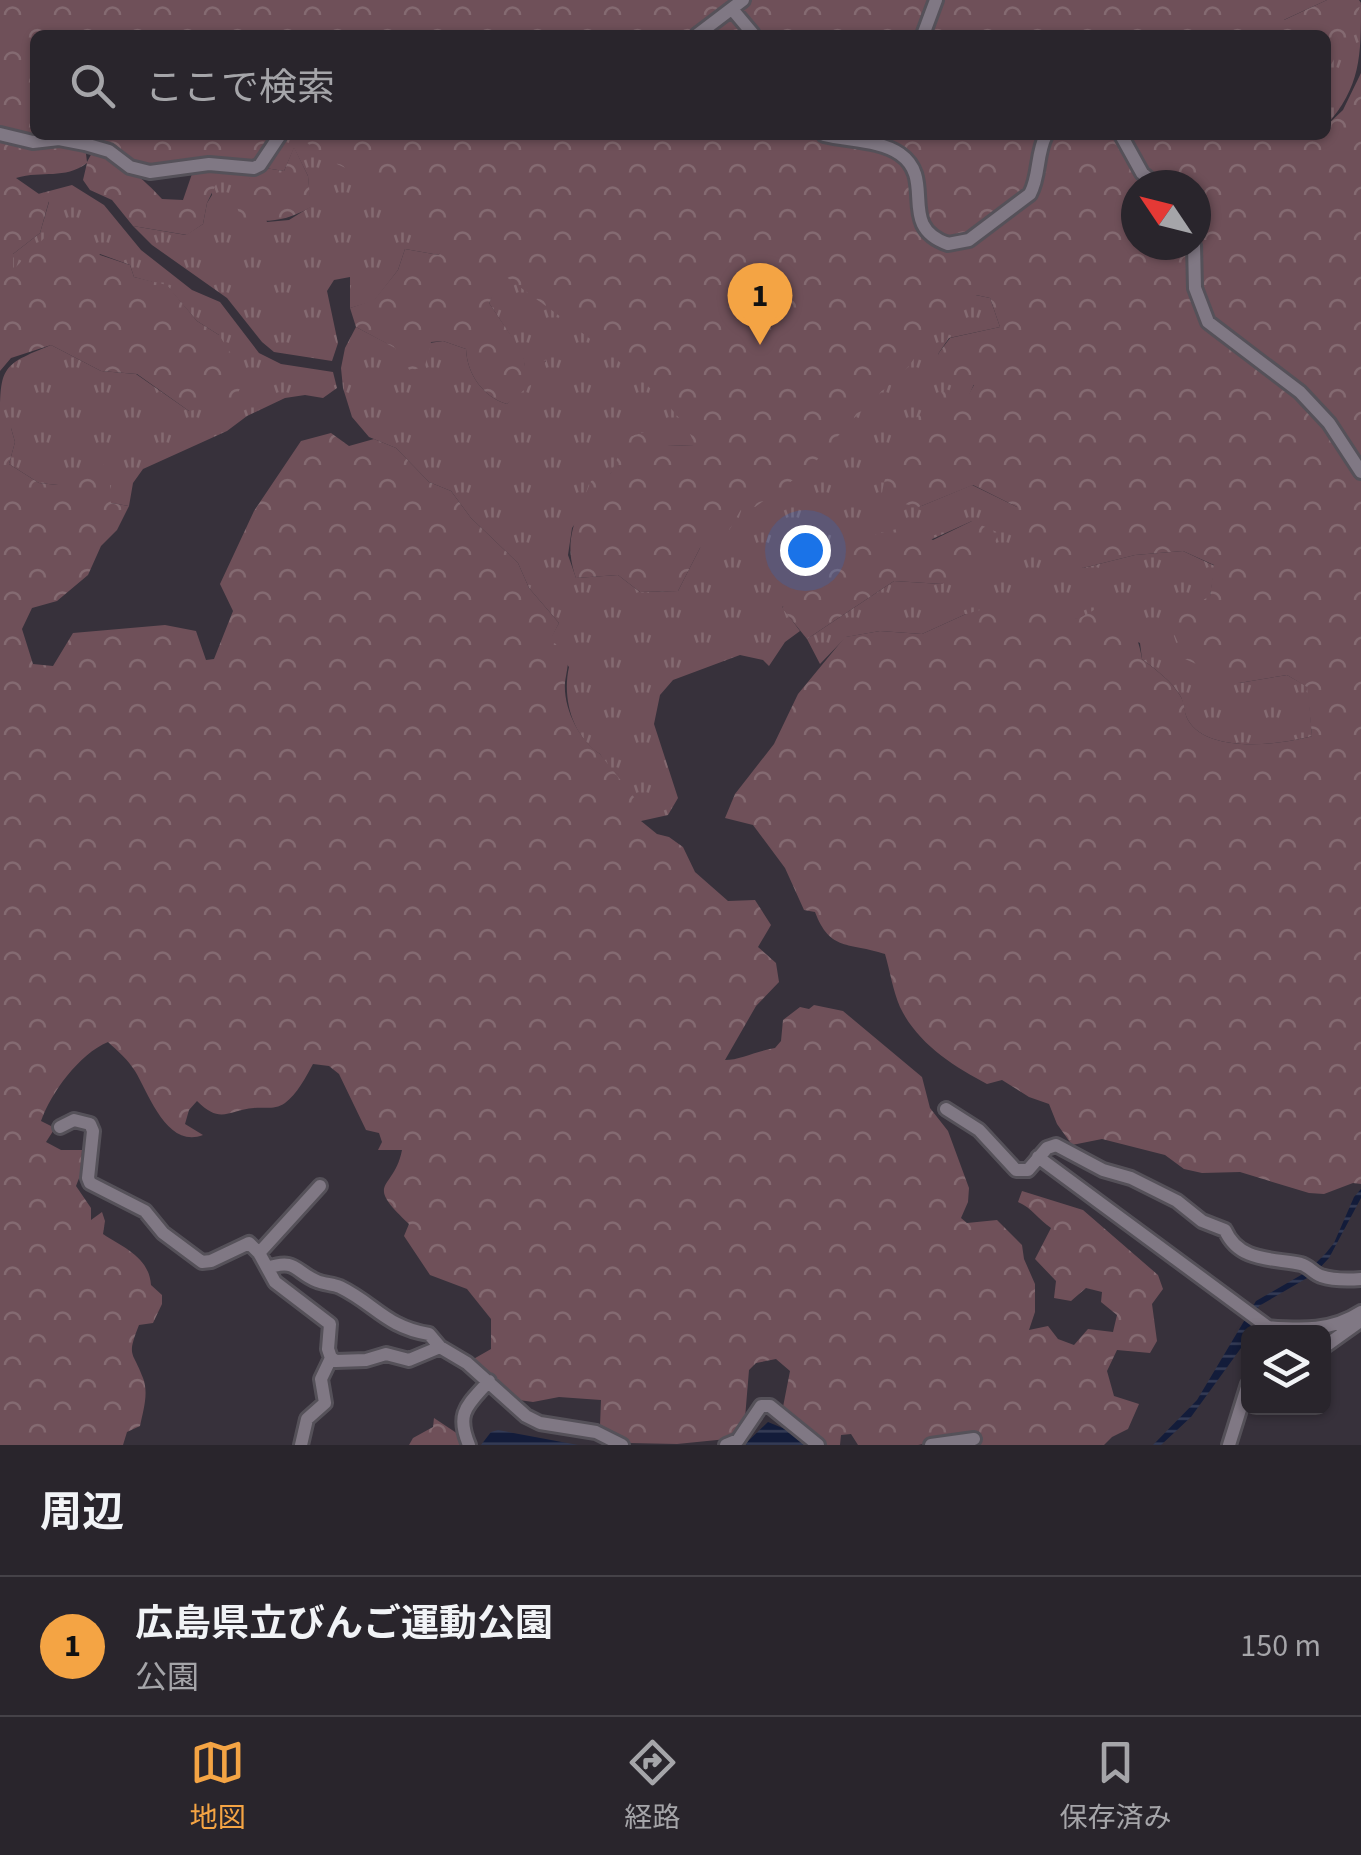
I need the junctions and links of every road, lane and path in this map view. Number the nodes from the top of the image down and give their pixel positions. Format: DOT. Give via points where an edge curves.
graph roads {
  1 [pos="936,0"];
  2 [pos="738,4"];
  3 [pos="704,30"];
  4 [pos="751,30"];
  5 [pos="925,30"];
  6 [pos="0,134"];
  7 [pos="51,140"];
  8 [pos="64,140"];
  9 [pos="277,140"];
  10 [pos="882,140"];
  11 [pos="1044,140"];
  12 [pos="1124,140"];
  13 [pos="1141,170"];
  14 [pos="1194,260"];
  15 [pos="1361,472"];
  16 [pos="946,1108"];
  17 [pos="60,1128"];
  18 [pos="1038,1156"];
  19 [pos="320,1186"];
  20 [pos="259,1253"];
  21 [pos="268,1268"];
  22 [pos="1361,1279"];
  23 [pos="1361,1312"];
  24 [pos="1361,1320"];
  25 [pos="1261,1325"];
  26 [pos="1331,1327"];
  27 [pos="1331,1343"];
  28 [pos="440,1347"];
  29 [pos="331,1358"];
  30 [pos="489,1380"];
  31 [pos="1241,1410"];
  32 [pos="971,1444"];
  33 [pos="301,1445"];
  34 [pos="469,1445"];
  35 [pos="622,1445"];
  36 [pos="726,1445"];
  37 [pos="818,1445"];
  38 [pos="931,1445"];
  39 [pos="1229,1445"];
  1 -- 5 [label="street"];
  2 -- 3 [label="street"];
  2 -- 4 [label="street"];
  6 -- 7 [label="street"];
  8 -- 9 [label="street" via="150,172 209,164 254,168"];
  10 -- 11 [label="street" via="912,166 921,223 948,244 969,240 1030,194"];
  12 -- 13 [label="street"];
  14 -- 15 [label="street" via="1195,288 1208,322 1300,392"];
  16 -- 18 [label="street" via="979,1130 1016,1170 1028,1170"];
  17 -- 20 [label="street" via="74,1120 90,1124 90,1184 145,1211 202,1262 249,1242"];
  18 -- 22 [label="street" via="1056,1145 1132,1178 1225,1230 1254,1258"];
  18 -- 25 [label="street"];
  19 -- 20 [label="street"];
  20 -- 21 [label="street"];
  21 -- 28 [label="street" via="283,1263 339,1286"];
  21 -- 29 [label="street" via="275,1282 330,1324"];
  23 -- 26 [label="street"];
  24 -- 27 [label="street"];
  28 -- 29 [label="street" via="409,1360 386,1354"];
  28 -- 30 [label="street"];
  29 -- 33 [label="street" via="322,1379 325,1402 308,1420"];
  30 -- 34 [label="street" via="465,1408"];
  30 -- 35 [label="street" via="540,1423 596,1432"];
  31 -- 39 [label="street"];
  32 -- 38 [label="street"];
  36 -- 37 [label="street" via="738,1440 762,1406 770,1406"];
}
